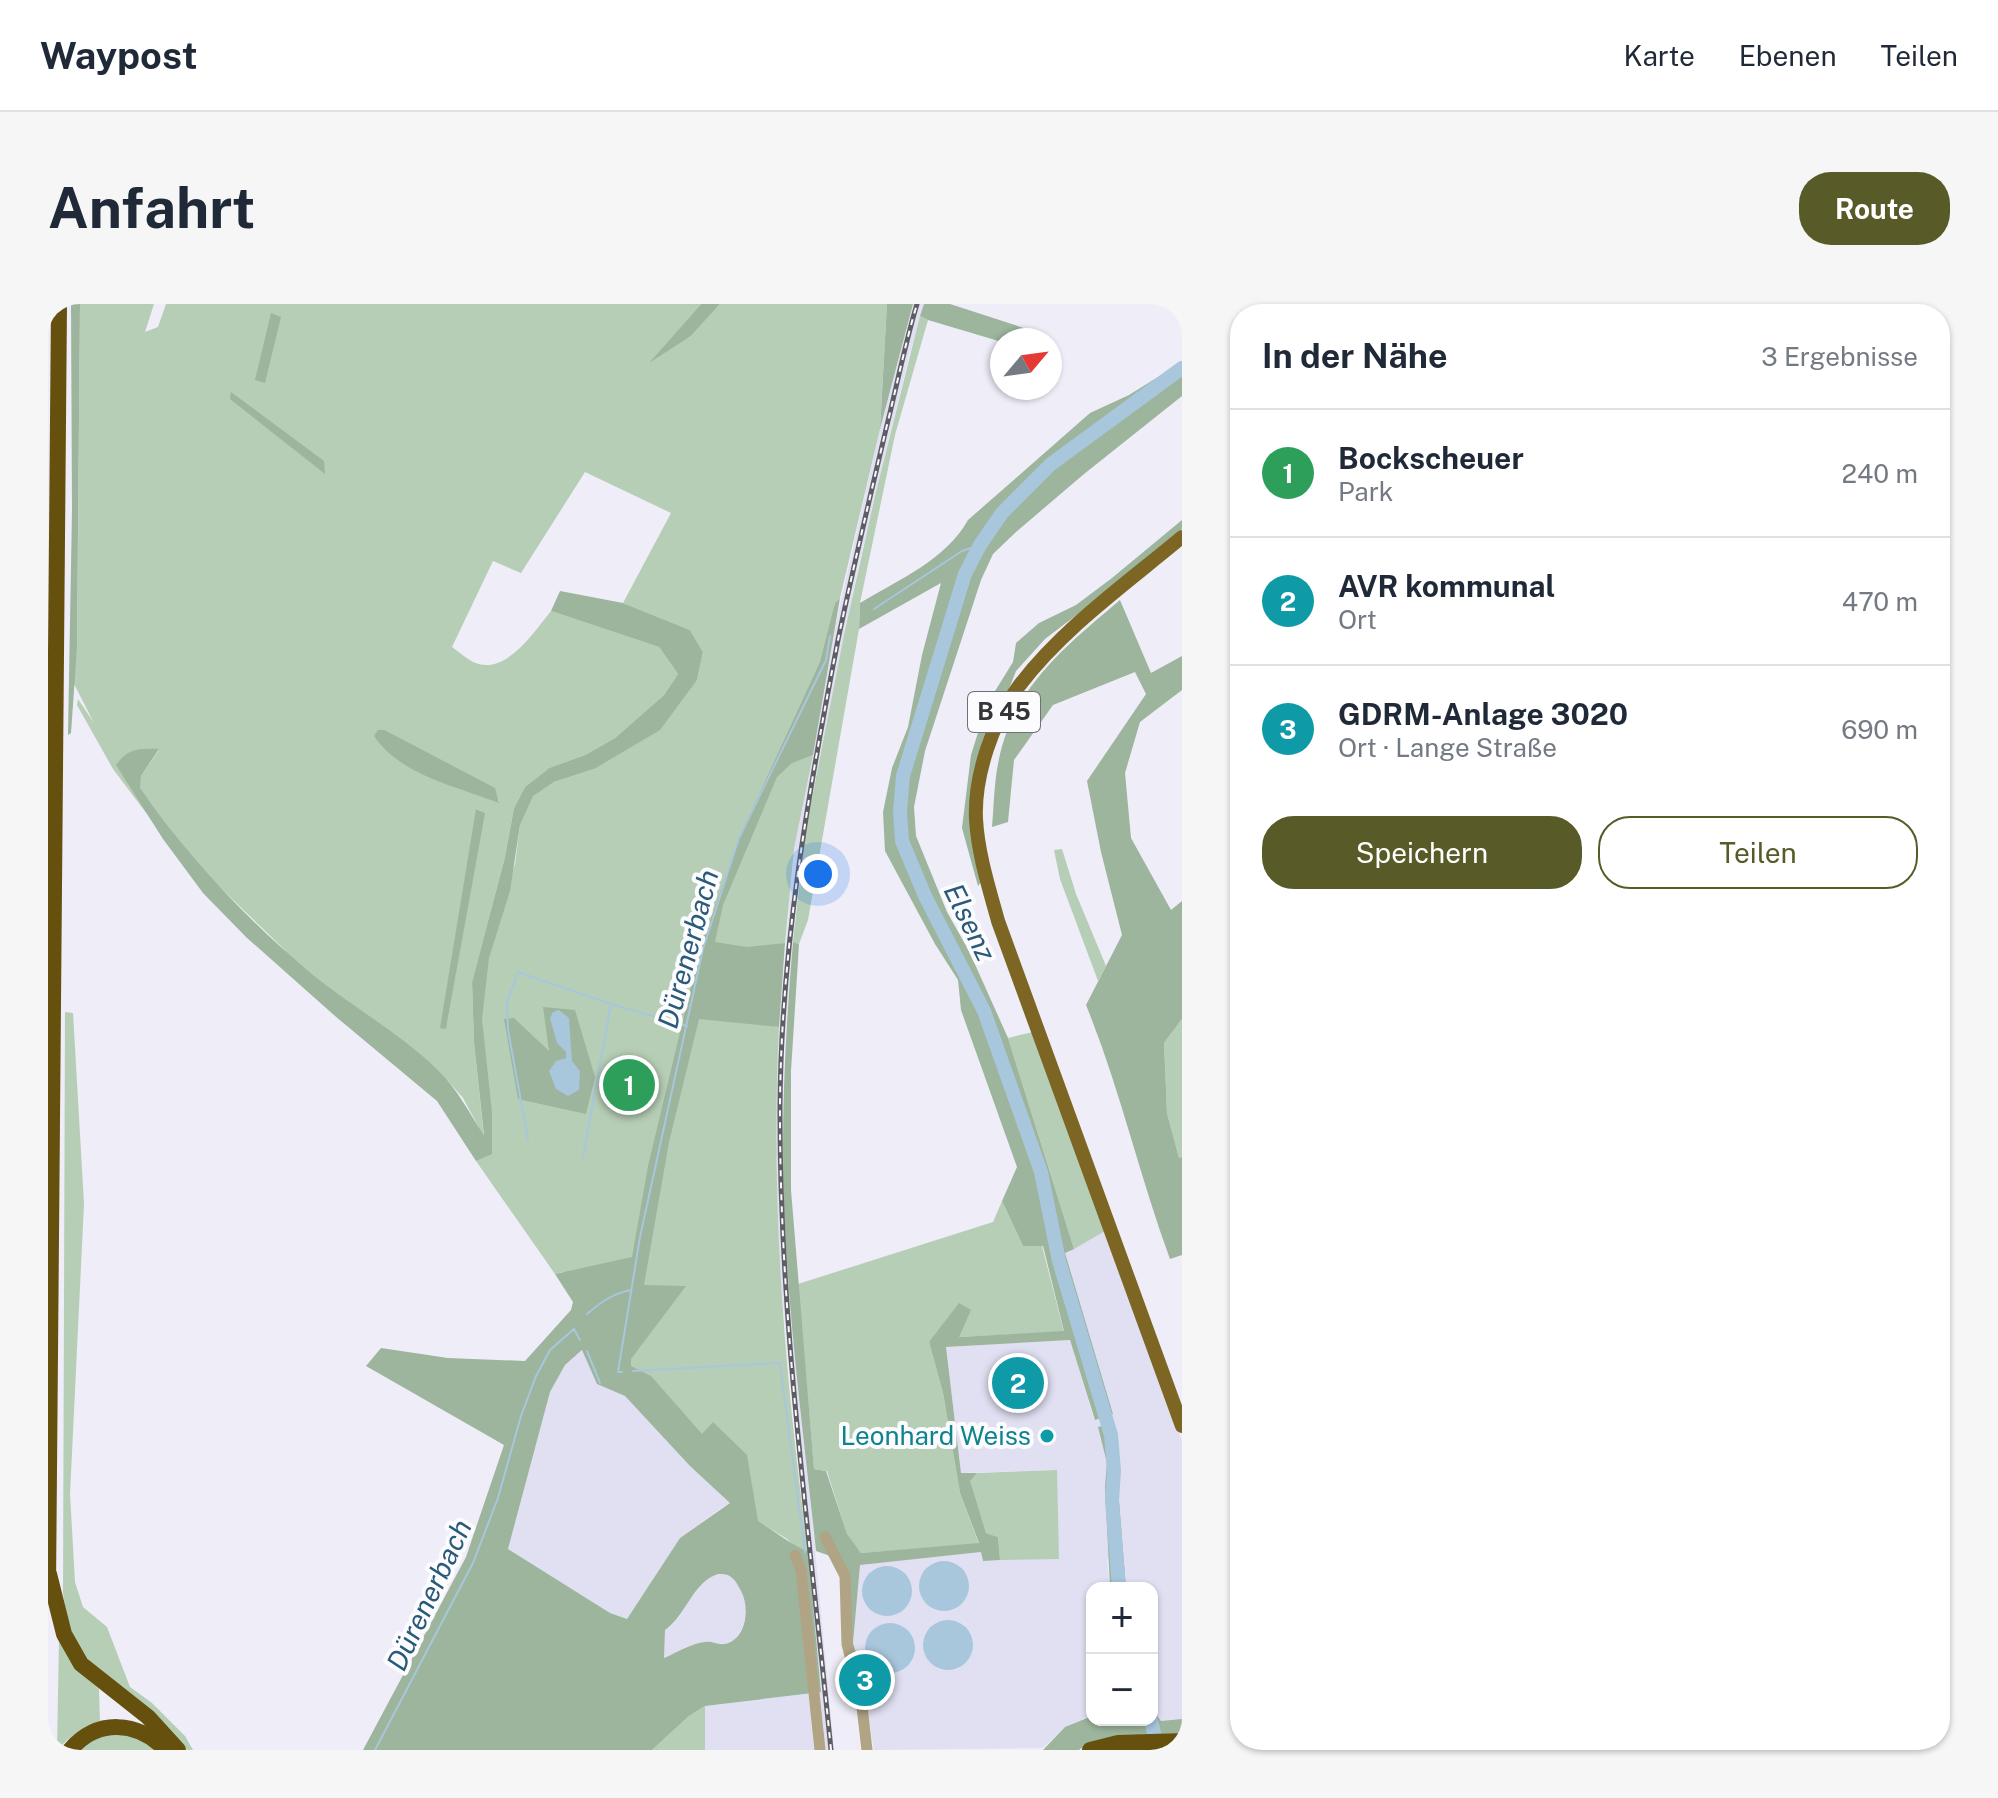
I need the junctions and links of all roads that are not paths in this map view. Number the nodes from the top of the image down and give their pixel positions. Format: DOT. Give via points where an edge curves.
graph roads {
  1 [pos="59,304"];
  2 [pos="1182,537"];
  3 [pos="1182,1426"];
  4 [pos="825,1537"];
  5 [pos="795,1555"];
  6 [pos="48,1568"];
  7 [pos="48,1586"];
  8 [pos="1176,1742"];
  9 [pos="1098,1748"];
  10 [pos="70,1750"];
  11 [pos="166,1750"];
  12 [pos="178,1750"];
  13 [pos="820,1750"];
  14 [pos="867,1750"];
  1 -- 6 [label="highway"];
  2 -- 3 [label="main road, B 45" via="1070,632 1018,687 987,753 976,819 998,921"];
  4 -- 14 [label="street" via="845,1576 847,1644"];
  5 -- 13 [label="street" via="801,1570"];
  6 -- 7 [label="highway"];
  6 -- 12 [label="highway" via="64,1634 81,1664 148,1717"];
  8 -- 9 [label="highway"];
  10 -- 11 [label="highway" via="103,1728 130,1727"];
}
